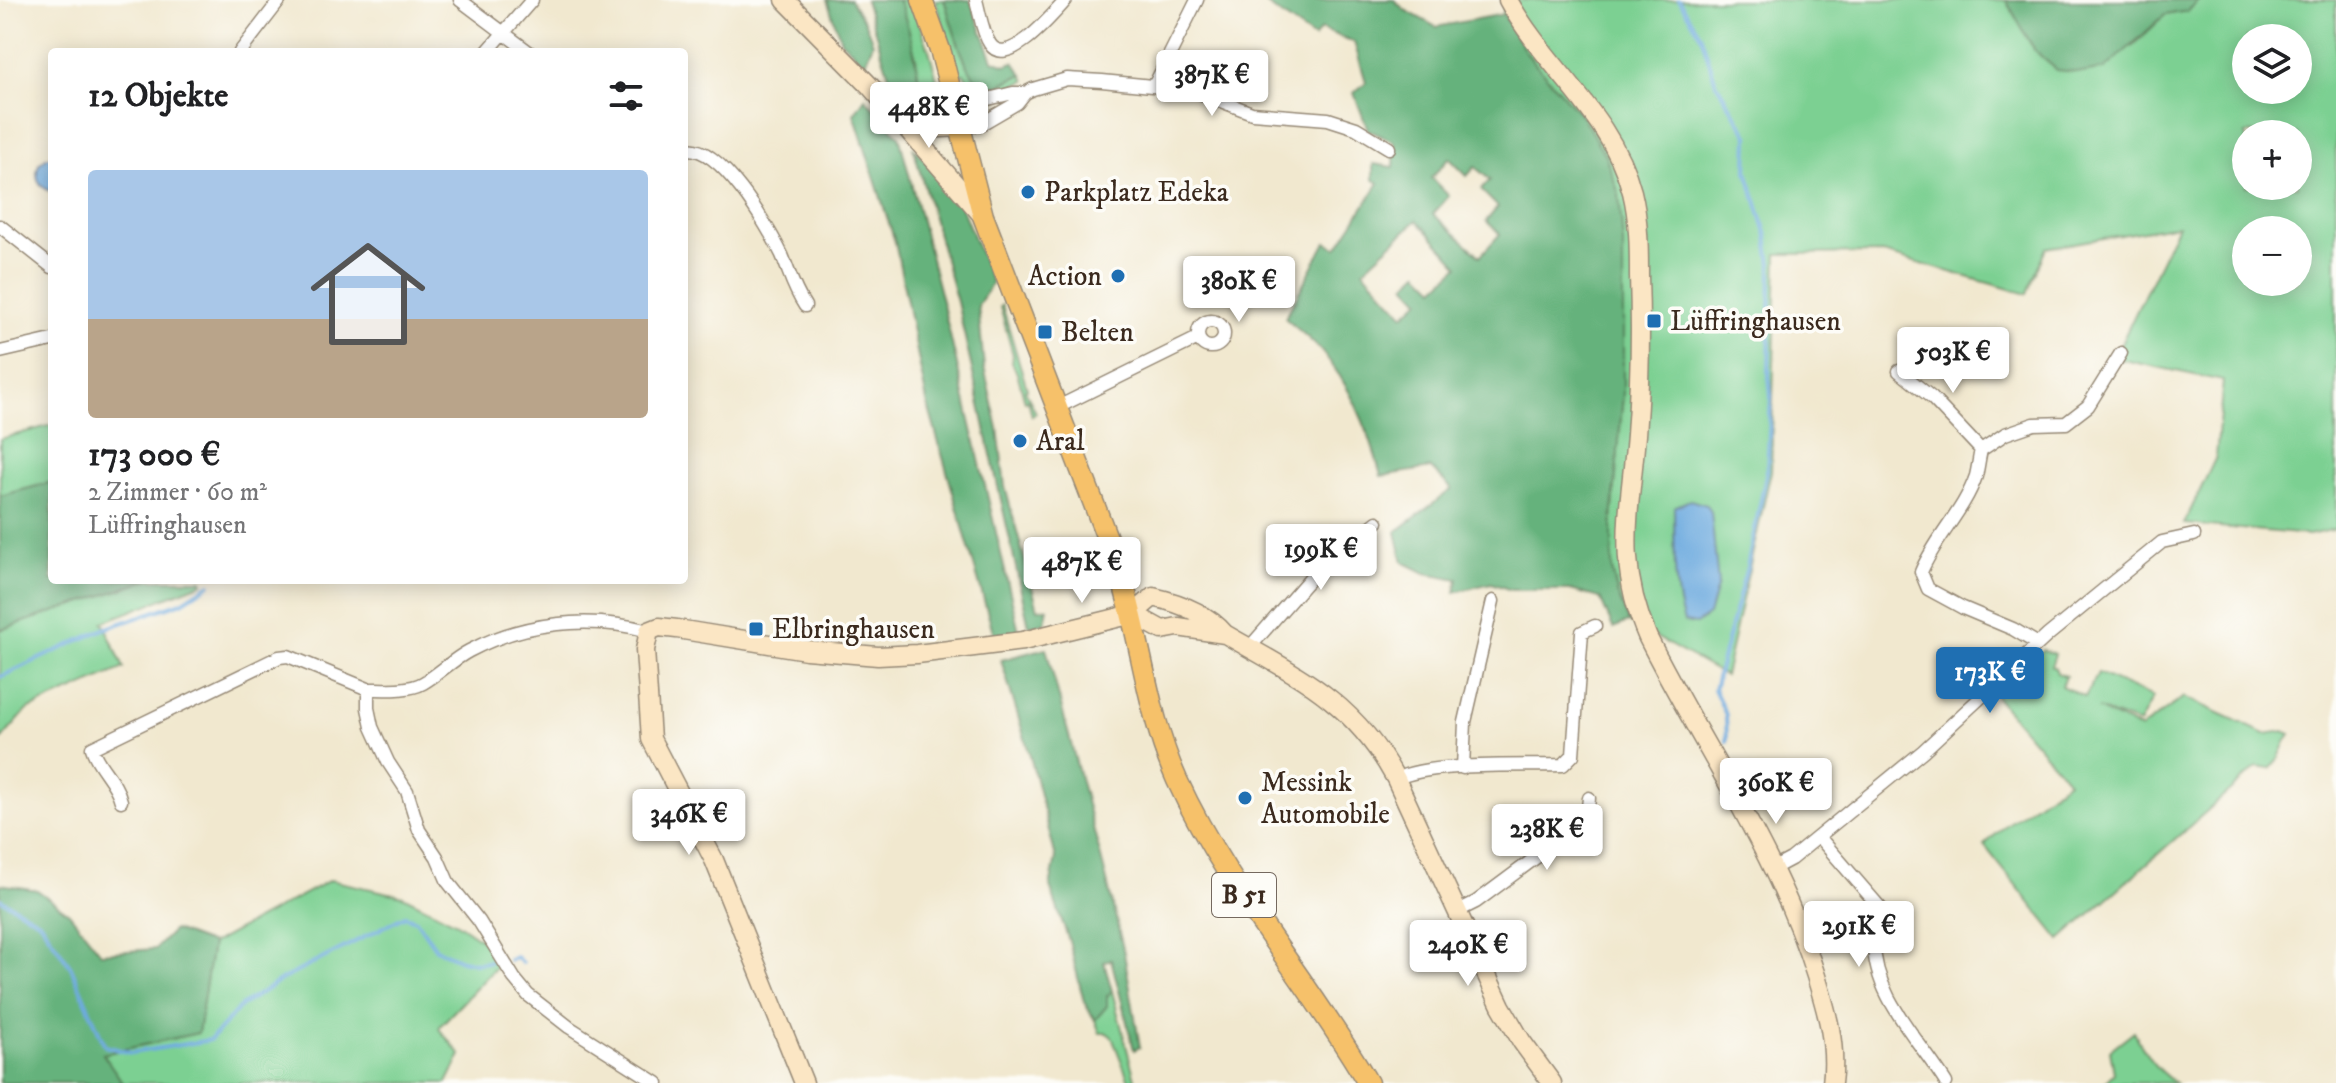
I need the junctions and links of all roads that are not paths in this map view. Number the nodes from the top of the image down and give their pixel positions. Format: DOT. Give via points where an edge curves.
graph roads {
  1 [pos="280,0"];
  2 [pos="460,0"];
  3 [pos="532,0"];
  4 [pos="785,0"];
  5 [pos="922,0"];
  6 [pos="976,0"];
  7 [pos="1066,0"];
  8 [pos="1197,0"];
  9 [pos="1508,0"];
  10 [pos="503,33"];
  11 [pos="243,48"];
  12 [pos="490,48"];
  13 [pos="524,48"];
  14 [pos="1154,86"];
  15 [pos="1025,93"];
  16 [pos="890,107"];
  17 [pos="958,117"];
  18 [pos="904,125"];
  19 [pos="1389,148"];
  20 [pos="688,149"];
  21 [pos="983,216"];
  22 [pos="0,226"];
  23 [pos="48,264"];
  24 [pos="805,306"];
  25 [pos="1198,338"];
  26 [pos="48,341"];
  27 [pos="0,352"];
  28 [pos="2121,353"];
  29 [pos="1899,371"];
  30 [pos="1056,408"];
  31 [pos="1981,450"];
  32 [pos="1377,522"];
  33 [pos="2194,535"];
  34 [pos="1493,601"];
  35 [pos="1133,614"];
  36 [pos="1595,626"];
  37 [pos="649,631"];
  38 [pos="1225,634"];
  39 [pos="2038,644"];
  40 [pos="1249,648"];
  41 [pos="368,689"];
  42 [pos="1463,768"];
  43 [pos="1396,779"];
  44 [pos="1589,798"];
  45 [pos="121,801"];
  46 [pos="1819,837"];
  47 [pos="1774,868"];
  48 [pos="1456,912"];
  49 [pos="657,1083"];
  50 [pos="804,1083"];
  51 [pos="1368,1083"];
  52 [pos="1552,1083"];
  53 [pos="1832,1083"];
  54 [pos="1946,1083"];
  1 -- 11 [label="street"];
  2 -- 10 [label="street"];
  3 -- 10 [label="street"];
  4 -- 16 [label="main road"];
  5 -- 17 [label="main road, B 51"];
  6 -- 7 [label="street" via="991,45 998,50 1024,42"];
  8 -- 14 [label="street"];
  9 -- 47 [label="main road" via="1604,128 1632,191 1638,231 1640,367 1626,538 1629,583 1648,638"];
  10 -- 12 [label="street"];
  10 -- 13 [label="street"];
  14 -- 15 [label="street" via="1067,79"];
  14 -- 19 [label="street" via="1192,90 1252,113 1328,119"];
  15 -- 17 [label="street" via="1013,93"];
  15 -- 17 [label="street" via="981,124"];
  16 -- 17 [label="main road"];
  16 -- 18 [label="main road"];
  17 -- 18 [label="main road" via="923,129"];
  17 -- 21 [label="main road, B 51"];
  18 -- 21 [label="main road"];
  20 -- 24 [label="street" via="705,152 738,186 769,231"];
  21 -- 30 [label="main road, B 51"];
  22 -- 23 [label="street"];
  25 -- 30 [label="street"];
  26 -- 27 [label="street"];
  28 -- 31 [label="street" via="2088,406 2066,423 2034,424"];
  29 -- 31 [label="street"];
  30 -- 35 [label="main road, B 51"];
  31 -- 39 [label="street" via="1963,501 1921,572 1928,589"];
  32 -- 40 [label="street" via="1318,569"];
  33 -- 39 [label="street" via="2162,542"];
  34 -- 42 [label="street" via="1465,722"];
  35 -- 37 [label="main road" via="985,648 878,656 668,628"];
  35 -- 38 [label="main road" via="1162,630 1178,627"];
  35 -- 38 [label="main road" via="1153,597 1181,604"];
  35 -- 51 [label="main road, B 51" via="1163,742 1191,810"];
  36 -- 42 [label="street" via="1582,632 1573,755 1563,765"];
  37 -- 41 [label="street" via="588,622 530,629 480,645 423,683"];
  37 -- 50 [label="main road" via="645,650 653,745 717,867"];
  38 -- 40 [label="main road"];
  39 -- 46 [label="street" via="1923,751"];
  40 -- 43 [label="main road" via="1351,715"];
  41 -- 45 [label="street" via="288,656 269,660 92,748 118,786"];
  41 -- 49 [label="street" via="372,727 407,791 419,830 509,971 528,995 569,1027"];
  42 -- 43 [label="street" via="1407,773"];
  43 -- 48 [label="main road"];
  44 -- 48 [label="street" via="1587,817 1577,827"];
  46 -- 47 [label="street"];
  46 -- 54 [label="street" via="1883,911 1873,937 1877,966 1898,1017"];
  47 -- 53 [label="main road" via="1823,1000 1834,1052"];
  48 -- 52 [label="main road" via="1501,1006"];
}
